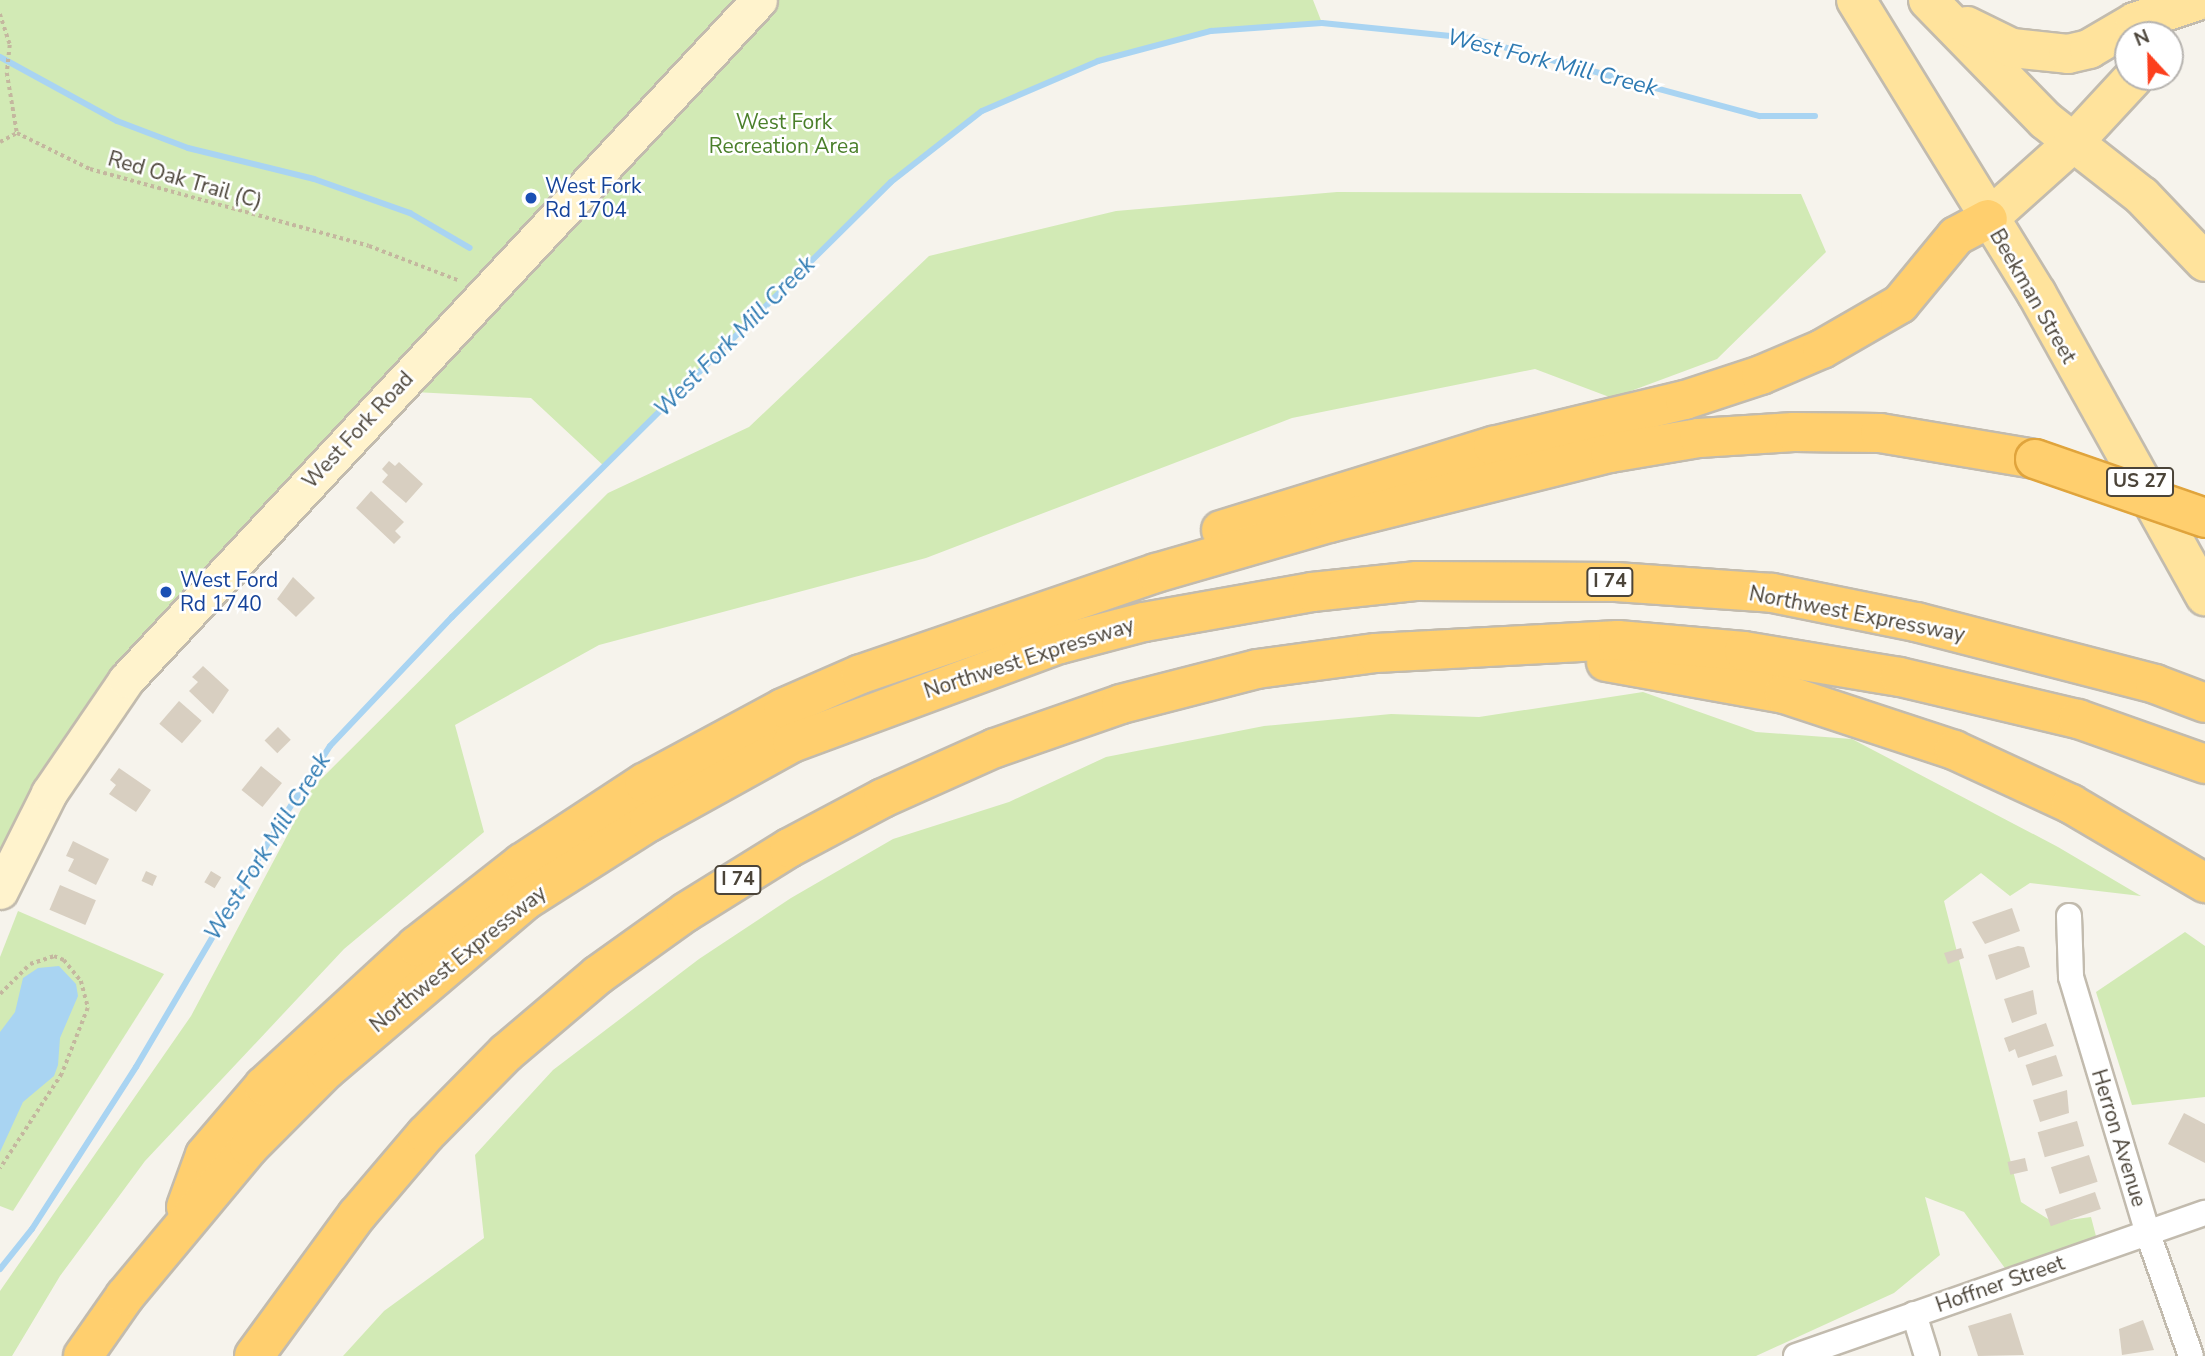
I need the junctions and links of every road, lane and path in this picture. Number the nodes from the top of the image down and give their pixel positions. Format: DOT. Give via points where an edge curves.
graph roads {
  1 [pos="759,0"];
  2 [pos="1856,0"];
  3 [pos="2197,0"];
  4 [pos="1932,4"];
  5 [pos="0,14"];
  6 [pos="2180,21"];
  7 [pos="2121,91"];
  8 [pos="17,133"];
  9 [pos="0,142"];
  10 [pos="2073,144"];
  11 [pos="1988,219"];
  12 [pos="2205,262"];
  13 [pos="464,283"];
  14 [pos="2205,518"];
  15 [pos="2205,596"];
  16 [pos="1047,609"];
  17 [pos="1377,653"];
  18 [pos="2205,703"];
  19 [pos="2204,763"];
  20 [pos="2205,883"];
  21 [pos="0,891"];
  22 [pos="2069,916"];
  23 [pos="0,994"];
  24 [pos="0,1169"];
  25 [pos="2205,1213"];
  26 [pos="2148,1234"];
  27 [pos="175,1235"];
  28 [pos="1914,1314"];
  29 [pos="83,1356"];
  30 [pos="254,1356"];
  31 [pos="1796,1356"];
  32 [pos="1927,1356"];
  33 [pos="2191,1356"];
  1 -- 21 [label="street, West Fork Road" via="125,680 49,793"];
  2 -- 11 [label="main road, Beekman Street / US 27"];
  3 -- 4 [label="main road" via="2135,22 2109,40 2068,54 2012,48"];
  3 -- 6 [label="main road"];
  4 -- 10 [label="main road"];
  5 -- 8 [label="path" via="10,45 7,73"];
  7 -- 10 [label="main road"];
  8 -- 9 [label="path"];
  8 -- 13 [label="path, Red Oak Trail (C)" via="90,169 369,246"];
  10 -- 11 [label="main road"];
  10 -- 12 [label="main road" via="2141,196"];
  11 -- 15 [label="main road, Beekman Street / US 27" via="2036,294"];
  11 -- 16 [label="highway" via="1956,236 1900,304 1822,349 1761,375 1685,400 1493,446 1271,512 1098,579"];
  14 -- 16 [label="highway, bridge" via="2035,459 1880,433 1794,432 1686,440 1610,453 1329,523"];
  16 -- 27 [label="highway" via="861,674 783,708 643,783 522,863 372,981 264,1086 205,1155"];
  17 -- 19 [label="highway, I 74" via="1618,640 1744,651 1899,677 2078,719"];
  17 -- 20 [label="highway" via="1620,663 1784,694 1954,750 2071,804"];
  17 -- 30 [label="highway, I 74" via="1257,669 1121,704 995,748 883,798 789,848 598,975 506,1053 357,1215"];
  18 -- 27 [label="highway, Northwest Expressway / I 74" via="2155,684 1916,622 1772,593 1616,582 1417,582 1312,592 1144,622 1060,644 792,743 586,859 460,953 326,1070 250,1147"];
  22 -- 26 [label="street, Herron Avenue" via="2071,977"];
  23 -- 24 [label="path" via="30,964 54,956 64,960 81,981 88,1008 62,1074"];
  25 -- 26 [label="street, Hoffner Street"];
  26 -- 28 [label="street, Hoffner Street"];
  26 -- 33 [label="street, Herron Avenue"];
  27 -- 29 [label="highway, Northwest Expressway / I 74"];
  28 -- 31 [label="street, Hoffner Street"];
  28 -- 32 [label="street"];
}
